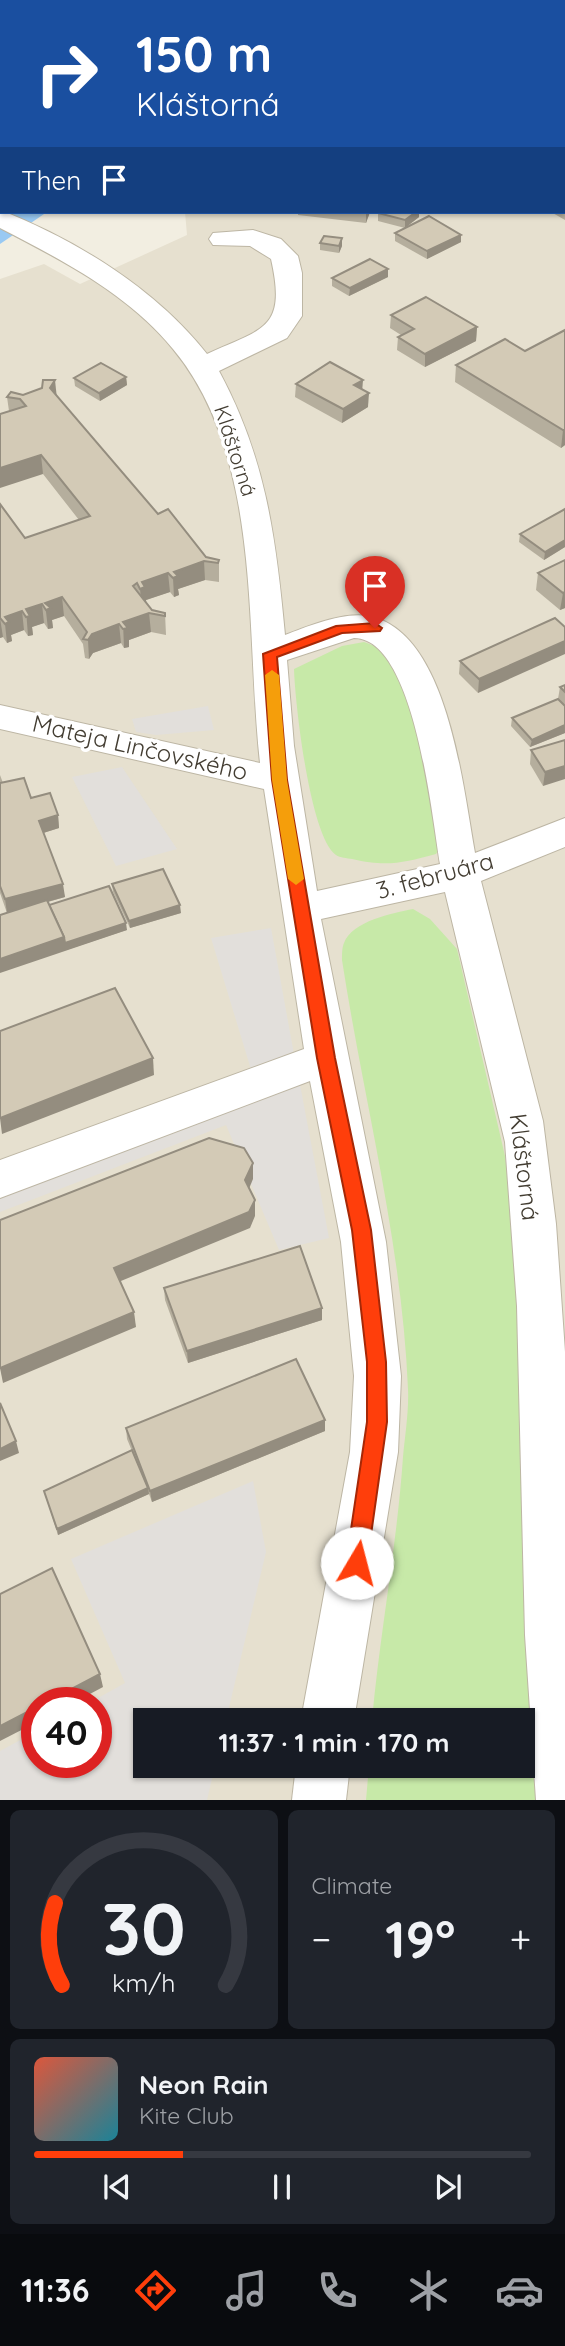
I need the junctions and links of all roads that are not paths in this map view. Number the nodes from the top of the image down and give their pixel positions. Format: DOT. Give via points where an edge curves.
graph roads {
  1 [pos="0,218"];
  2 [pos="222,239"];
  3 [pos="202,368"];
  4 [pos="270,654"];
  5 [pos="0,718"];
  6 [pos="280,780"];
  7 [pos="565,832"];
  8 [pos="460,874"];
  9 [pos="301,909"];
  10 [pos="326,1058"];
  11 [pos="0,1179"];
  12 [pos="330,1708"];
  13 [pos="322,1778"];
  14 [pos="319,1800"];
  15 [pos="563,1800"];
  1 -- 3 [label="street, Kláštorná" via="85,263 137,299 169,327"];
  2 -- 3 [label="street" via="253,238 272,245 284,257 288,316 277,332"];
  3 -- 4 [label="street, Kláštorná" via="228,416 250,493"];
  4 -- 6 [label="street, Kláštorná"];
  4 -- 8 [label="street, Kláštorná" via="341,629 375,628 398,645 424,692"];
  5 -- 6 [label="street, Mateja Linčovského"];
  6 -- 9 [label="street, Kláštorná"];
  7 -- 8 [label="street, 3. februára"];
  8 -- 9 [label="street, 3. februára"];
  8 -- 15 [label="street, Kláštorná" via="525,1139 542,1355 545,1523"];
  9 -- 10 [label="street, Kláštorná"];
  10 -- 11 [label="street"];
  10 -- 12 [label="street, Kláštorná" via="361,1230 376,1362 377,1422"];
  13 -- 14 [label="street"];
}
